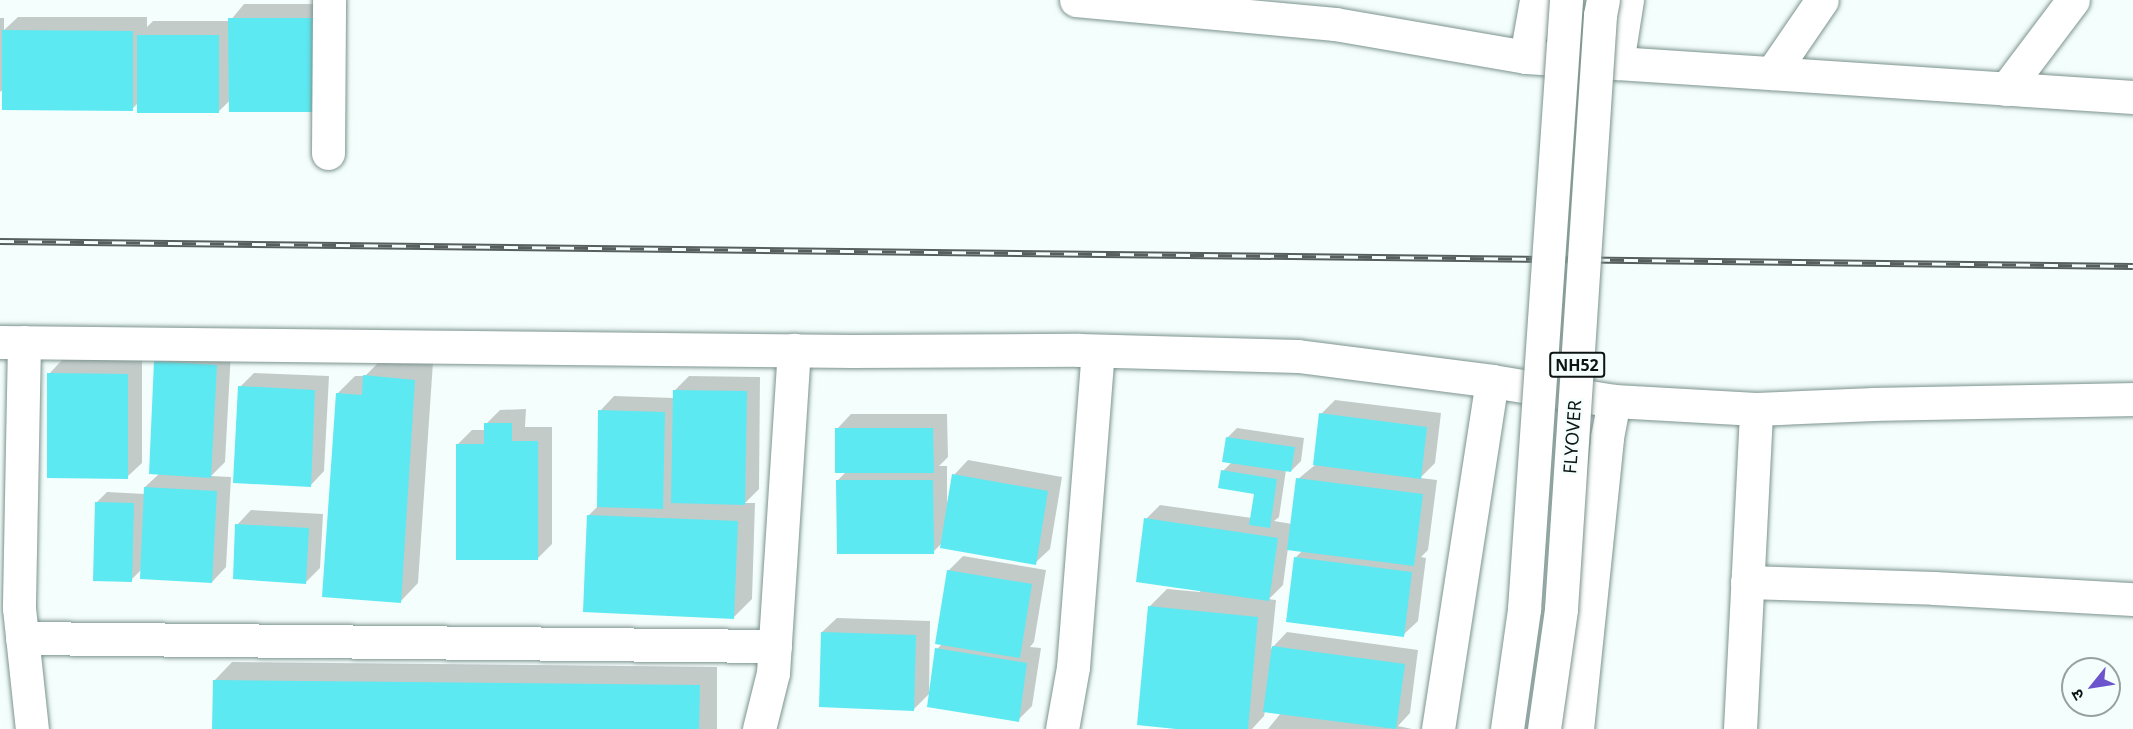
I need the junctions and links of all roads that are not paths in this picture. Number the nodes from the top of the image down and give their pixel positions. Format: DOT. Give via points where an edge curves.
graph roads {
  1 [pos="329,0"];
  2 [pos="1076,0"];
  3 [pos="1536,0"];
  4 [pos="1566,0"];
  5 [pos="1603,0"];
  6 [pos="1627,0"];
  7 [pos="1822,0"];
  8 [pos="2073,0"];
  9 [pos="1526,57"];
  10 [pos="1617,63"];
  11 [pos="1772,73"];
  12 [pos="2006,89"];
  13 [pos="2133,97"];
  14 [pos="328,153"];
  15 [pos="12,342"];
  16 [pos="794,350"];
  17 [pos="1098,351"];
  18 [pos="1492,381"];
  19 [pos="2133,399"];
  20 [pos="1614,401"];
  21 [pos="1756,409"];
  22 [pos="1747,582"];
  23 [pos="2133,599"];
  24 [pos="22,638"];
  25 [pos="775,646"];
  26 [pos="32,729"];
  27 [pos="759,729"];
  28 [pos="1062,729"];
  29 [pos="1438,729"];
  30 [pos="1507,729"];
  31 [pos="1544,729"];
  32 [pos="1577,729"];
  33 [pos="1740,729"];
  1 -- 14 [label="main road"];
  2 -- 9 [label="main road" via="1335,24"];
  3 -- 9 [label="main road"];
  4 -- 30 [label="main road, FLYOVER / NH52, bridge" via="1524,609"];
  5 -- 31 [label="main road, FLYOVER / NH52, bridge" via="1561,609"];
  6 -- 10 [label="main road"];
  7 -- 11 [label="main road"];
  8 -- 12 [label="main road"];
  9 -- 10 [label="main road"];
  10 -- 11 [label="main road"];
  11 -- 12 [label="main road"];
  12 -- 13 [label="main road"];
  15 -- 16 [label="main road"];
  15 -- 24 [label="main road"];
  16 -- 17 [label="main road"];
  16 -- 25 [label="main road"];
  17 -- 18 [label="main road" via="1298,356"];
  17 -- 28 [label="main road" via="1073,667"];
  18 -- 20 [label="main road"];
  18 -- 29 [label="main road"];
  19 -- 21 [label="main road"];
  20 -- 21 [label="main road"];
  20 -- 32 [label="main road" via="1606,437"];
  21 -- 22 [label="main road"];
  22 -- 23 [label="main road"];
  22 -- 33 [label="main road"];
  24 -- 25 [label="main road"];
  24 -- 26 [label="main road"];
  25 -- 27 [label="main road" via="773,673"];
}
